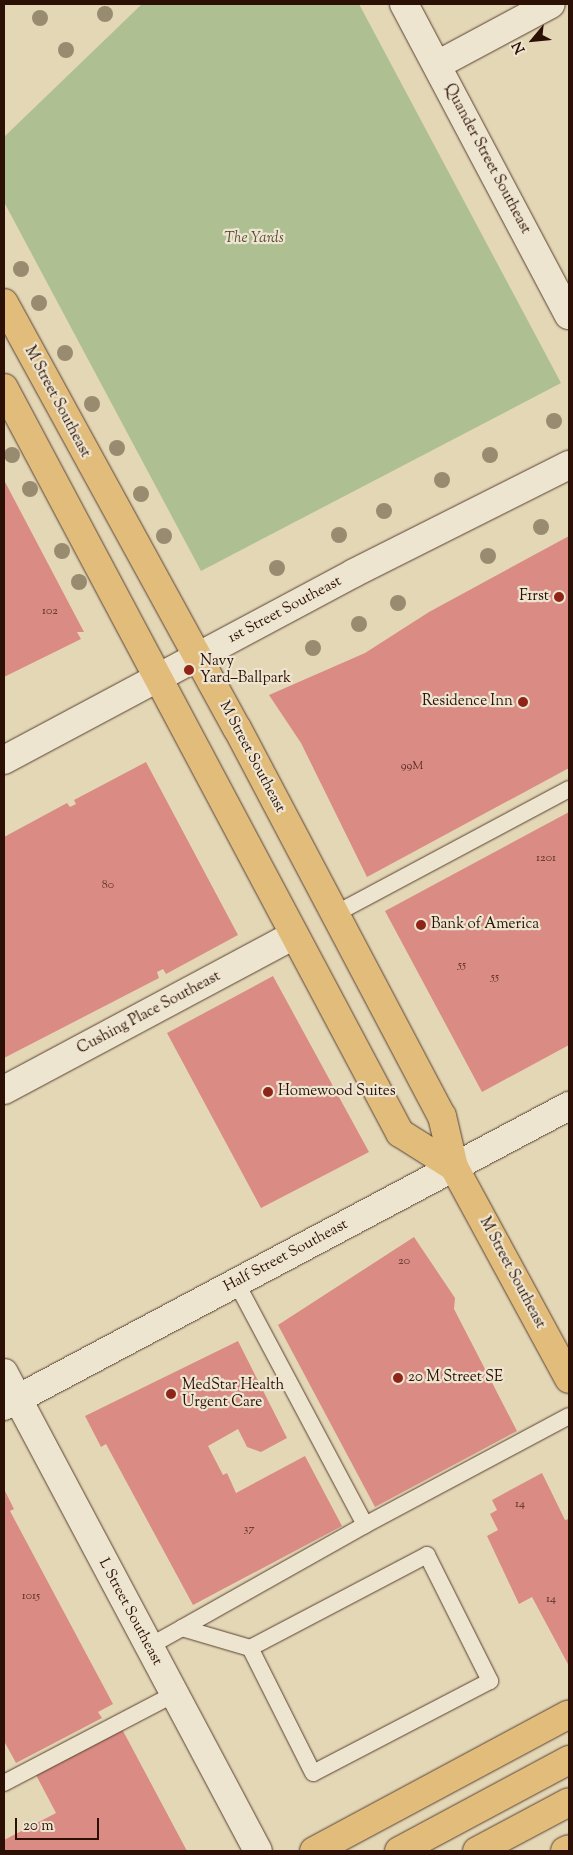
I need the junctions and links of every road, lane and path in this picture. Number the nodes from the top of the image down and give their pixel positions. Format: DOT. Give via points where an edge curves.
graph roads {
  1 [pos="404,4"];
  2 [pos="551,4"];
  3 [pos="436,64"];
  4 [pos="4,303"];
  5 [pos="569,315"];
  6 [pos="4,388"];
  7 [pos="569,465"];
  8 [pos="196,658"];
  9 [pos="157,678"];
  10 [pos="4,760"];
  11 [pos="569,789"];
  12 [pos="335,914"];
  13 [pos="294,935"];
  14 [pos="4,1090"];
  15 [pos="569,1106"];
  16 [pos="454,1167"];
  17 [pos="236,1282"];
  18 [pos="4,1373"];
  19 [pos="569,1379"];
  20 [pos="11,1402"];
  21 [pos="569,1416"];
  22 [pos="365,1525"];
  23 [pos="182,1628"];
  24 [pos="148,1647"];
  25 [pos="250,1648"];
  26 [pos="174,1694"];
  27 [pos="569,1714"];
  28 [pos="569,1760"];
  29 [pos="4,1783"];
  30 [pos="569,1802"];
  31 [pos="569,1849"];
  32 [pos="258,1851"];
  33 [pos="314,1851"];
  34 [pos="399,1851"];
  35 [pos="477,1851"];
  36 [pos="565,1851"];
  1 -- 3 [label="street, Quander Street Southeast"];
  2 -- 3 [label="street"];
  3 -- 5 [label="street, Quander Street Southeast"];
  4 -- 8 [label="main road, M Street Southeast"];
  6 -- 9 [label="main road, M Street Southeast"];
  7 -- 8 [label="street, 1st Street Southeast"];
  8 -- 9 [label="street, 1st Street Southeast"];
  8 -- 12 [label="main road, M Street Southeast"];
  9 -- 10 [label="street, 1st Street Southeast"];
  9 -- 13 [label="main road, M Street Southeast"];
  11 -- 12 [label="lane"];
  12 -- 16 [label="main road, M Street Southeast" via="442,1116"];
  13 -- 14 [label="street, Cushing Place Southeast"];
  13 -- 16 [label="main road, M Street Southeast" via="400,1133"];
  15 -- 16 [label="street, Half Street Southeast"];
  16 -- 17 [label="street, Half Street Southeast"];
  16 -- 19 [label="main road, M Street Southeast"];
  17 -- 20 [label="street, Half Street Southeast"];
  17 -- 22 [label="lane"];
  18 -- 20 [label="street, L Street Southeast"];
  20 -- 24 [label="street, L Street Southeast"];
  21 -- 22 [label="lane"];
  22 -- 23 [label="lane"];
  23 -- 24 [label="lane"];
  23 -- 25 [label="lane"];
  24 -- 26 [label="street, L Street Southeast"];
  25 -- 25 [label="lane" via="427,1555 490,1681 313,1773"];
  26 -- 29 [label="lane"];
  26 -- 32 [label="street, L Street Southeast"];
  27 -- 33 [label="main road"];
  28 -- 34 [label="main road"];
  30 -- 35 [label="main road"];
  31 -- 36 [label="main road"];
}
